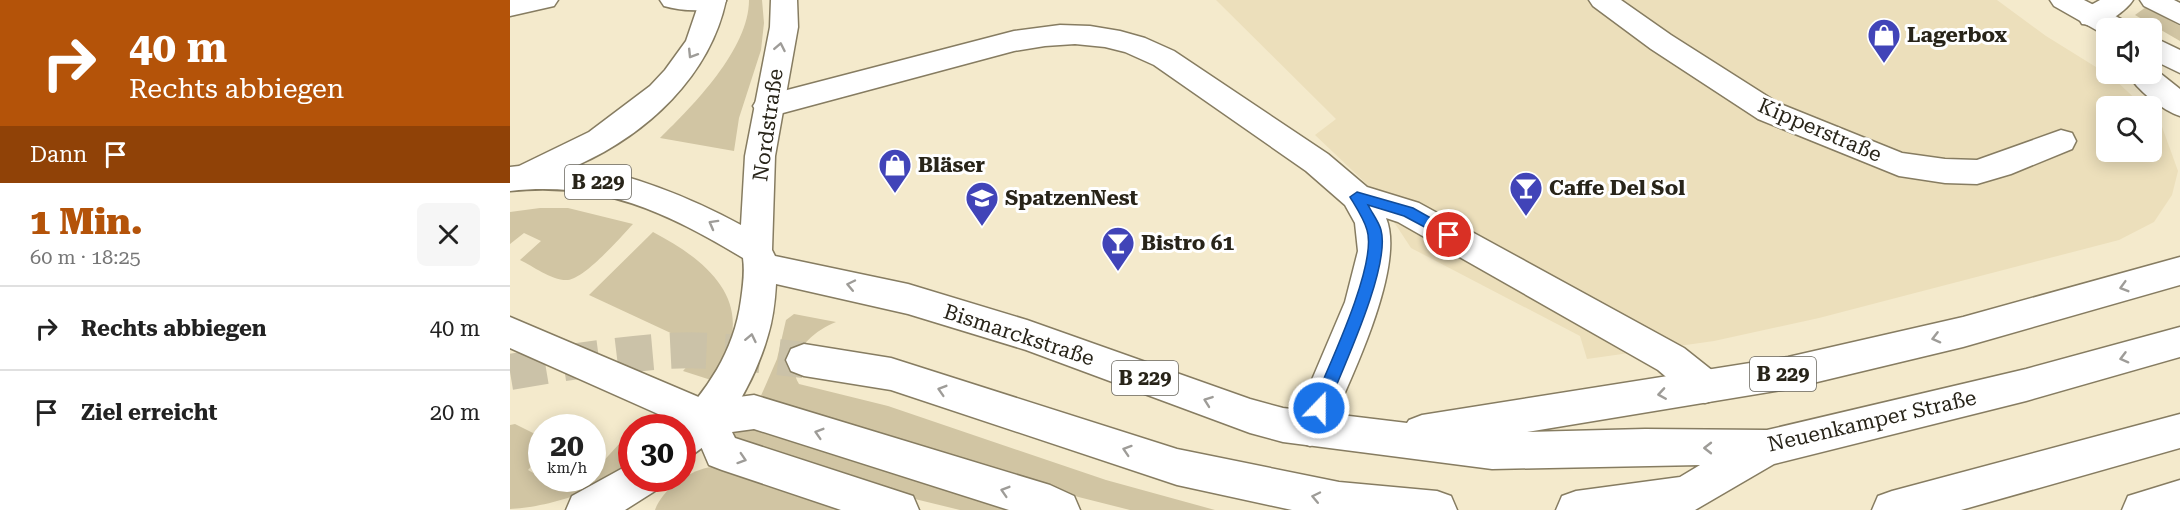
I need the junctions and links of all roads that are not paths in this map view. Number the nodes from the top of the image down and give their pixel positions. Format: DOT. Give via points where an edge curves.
graph roads {
  1 [pos="545,0"];
  2 [pos="673,0"];
  3 [pos="784,0"];
  4 [pos="1602,0"];
  5 [pos="2063,0"];
  6 [pos="2120,0"];
  7 [pos="2153,0"];
  8 [pos="713,1"];
  9 [pos="510,8"];
  10 [pos="2180,15"];
  11 [pos="2109,18"];
  12 [pos="2096,22"];
  13 [pos="2162,52"];
  14 [pos="2180,63"];
  15 [pos="2154,84"];
  16 [pos="2180,105"];
  17 [pos="768,106"];
  18 [pos="2061,141"];
  19 [pos="518,178"];
  20 [pos="1357,197"];
  21 [pos="759,259"];
  22 [pos="2180,271"];
  23 [pos="510,332"];
  24 [pos="2180,342"];
  25 [pos="804,360"];
  26 [pos="1705,387"];
  27 [pos="665,414"];
  28 [pos="696,429"];
  29 [pos="1311,429"];
  30 [pos="696,430"];
  31 [pos="696,431"];
  32 [pos="2180,431"];
  33 [pos="1379,438"];
  34 [pos="1767,448"];
  35 [pos="619,492"];
  36 [pos="2180,499"];
  37 [pos="586,510"];
  38 [pos="898,510"];
  39 [pos="1060,510"];
  40 [pos="1437,510"];
  41 [pos="1576,510"];
  42 [pos="1892,510"];
  43 [pos="2142,510"];
  1 -- 9 [label="main road"];
  2 -- 8 [label="main road"];
  17 -- 3 [label="main road, Nordstraße, one-way" via="784,27"];
  4 -- 18 [label="main road, Kipperstraße" via="1768,111 1899,164 1977,172"];
  5 -- 12 [label="main road"];
  6 -- 11 [label="main road"];
  7 -- 10 [label="main road"];
  8 -- 19 [label="main road, one-way" via="693,56 665,87 608,135"];
  13 -- 14 [label="main road"];
  15 -- 16 [label="main road"];
  17 -- 20 [label="main road" via="1014,41 1053,34 1093,35 1136,45 1176,66 1324,168"];
  17 -- 21 [label="main road, Nordstraße" via="760,156"];
  21 -- 19 [label="main road, B 229, one-way" via="713,223 644,193 567,177"];
  20 -- 26 [label="main road" via="1408,212 1671,359"];
  20 -- 29 [label="main road" via="1375,231 1373,262 1361,304"];
  28 -- 21 [label="main road, Nordstraße, one-way" via="726,390 748,349 759,298"];
  29 -- 21 [label="main road, Bismarckstraße / B 229, one-way" via="1250,416 1027,335"];
  22 -- 26 [label="main road, B 229, one-way" via="1866,356"];
  23 -- 27 [label="main road"];
  24 -- 34 [label="main road, Neuenkamper Straße / B 229, one-way" via="2026,385"];
  40 -- 25 [label="main road, one-way" via="1339,501 1178,467 891,374"];
  26 -- 33 [label="main road, B 229, one-way"];
  29 -- 33 [label="main road, Bismarckstraße / B 229"];
  39 -- 30 [label="main road, one-way" via="754,412"];
  31 -- 38 [label="main road, one-way" via="722,452"];
  32 -- 42 [label="main road"];
  34 -- 33 [label="main road, Neuenkamper Straße / B 229, one-way" via="1492,451"];
  34 -- 41 [label="main road" via="1685,495"];
  35 -- 37 [label="main road"];
  36 -- 43 [label="main road"];
}
